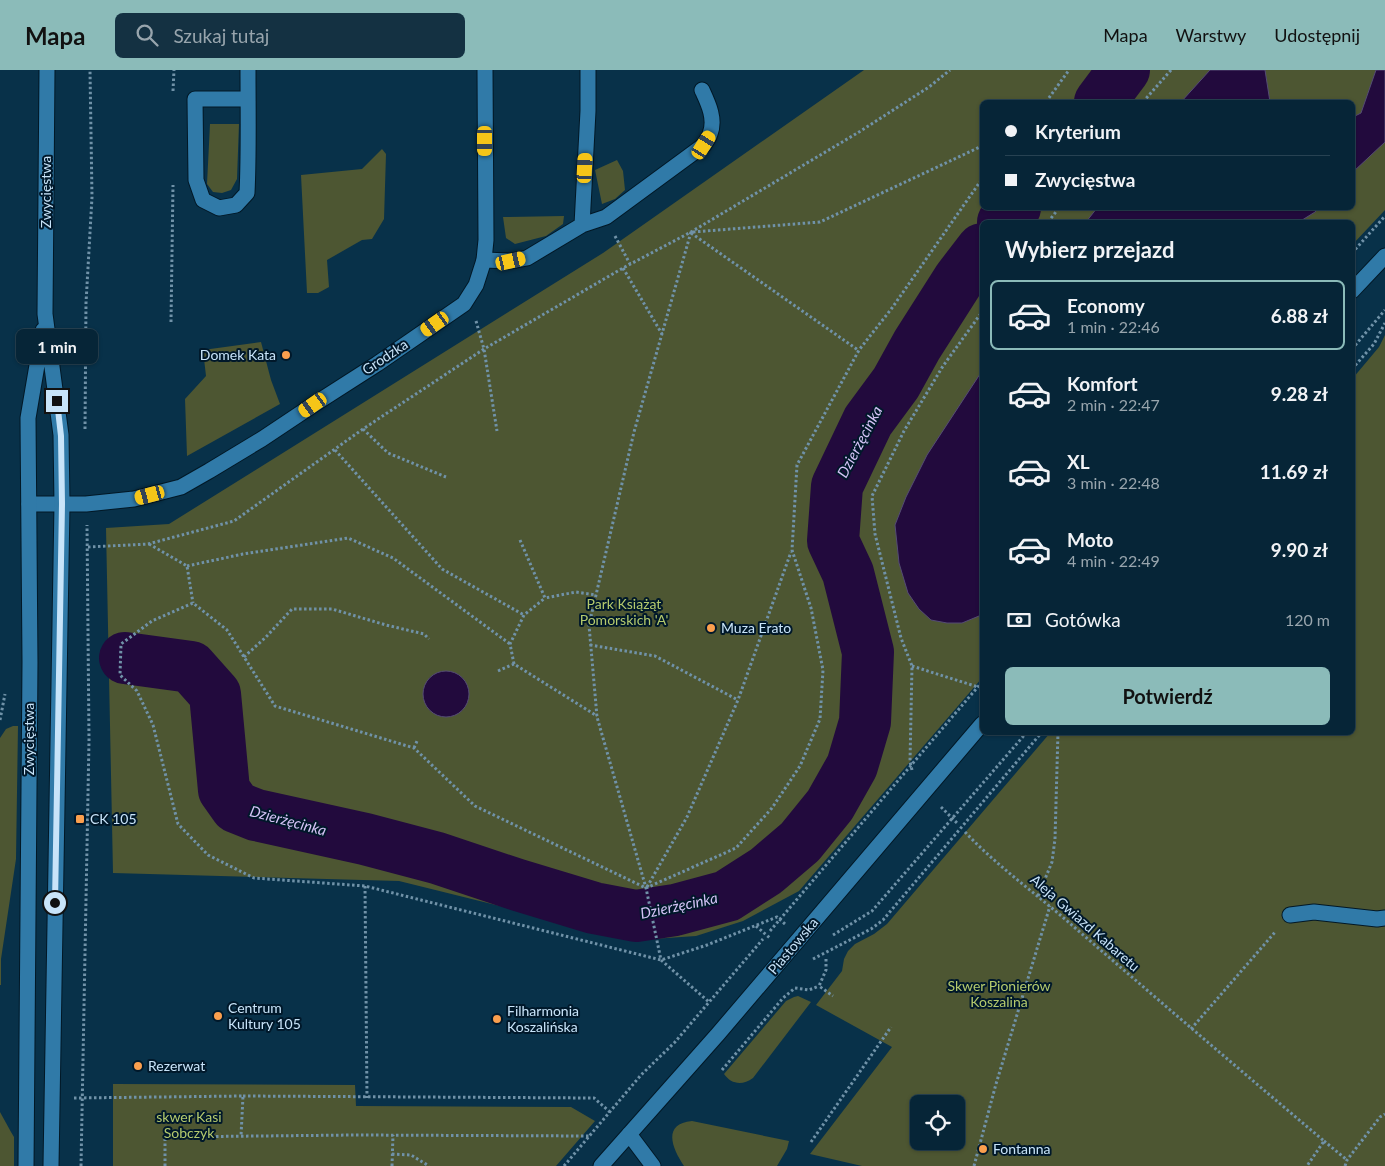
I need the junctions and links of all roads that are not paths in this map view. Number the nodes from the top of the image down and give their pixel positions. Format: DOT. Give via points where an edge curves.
graph roads {
  1 [pos="47,70"];
  2 [pos="248,70"];
  3 [pos="484,70"];
  4 [pos="588,70"];
  5 [pos="702,90"];
  6 [pos="248,99"];
  7 [pos="582,225"];
  8 [pos="1385,256"];
  9 [pos="484,260"];
  10 [pos="1355,288"];
  11 [pos="45,314"];
  12 [pos="29,504"];
  13 [pos="62,504"];
  14 [pos="980,726"];
  15 [pos="1290,915"];
  16 [pos="1385,918"];
  17 [pos="629,1134"];
  18 [pos="26,1166"];
  19 [pos="51,1166"];
  20 [pos="602,1166"];
  21 [pos="653,1166"];
  1 -- 11 [label="street, Zwycięstwa"];
  2 -- 6 [label="street"];
  3 -- 9 [label="street, Grodzka"];
  4 -- 7 [label="street"];
  5 -- 7 [label="street" via="712,119 711,133 704,145 606,217"];
  6 -- 6 [label="street" via="247,193 236,205 219,208 203,200 196,180 195,99"];
  7 -- 9 [label="street" via="527,258"];
  8 -- 10 [label="street"];
  9 -- 13 [label="street, Grodzka" via="476,285 464,304 262,440 181,487 134,500"];
  11 -- 12 [label="street, Zwycięstwa" via="28,418"];
  11 -- 13 [label="street, Zwycięstwa" via="61,436"];
  12 -- 13 [label="street, Grodzka"];
  12 -- 18 [label="street, Zwycięstwa"];
  13 -- 19 [label="street, Zwycięstwa"];
  14 -- 17 [label="street, Piastowska"];
  15 -- 16 [label="street" via="1314,912"];
  17 -- 20 [label="street, Piastowska"];
  17 -- 21 [label="street"];
}
